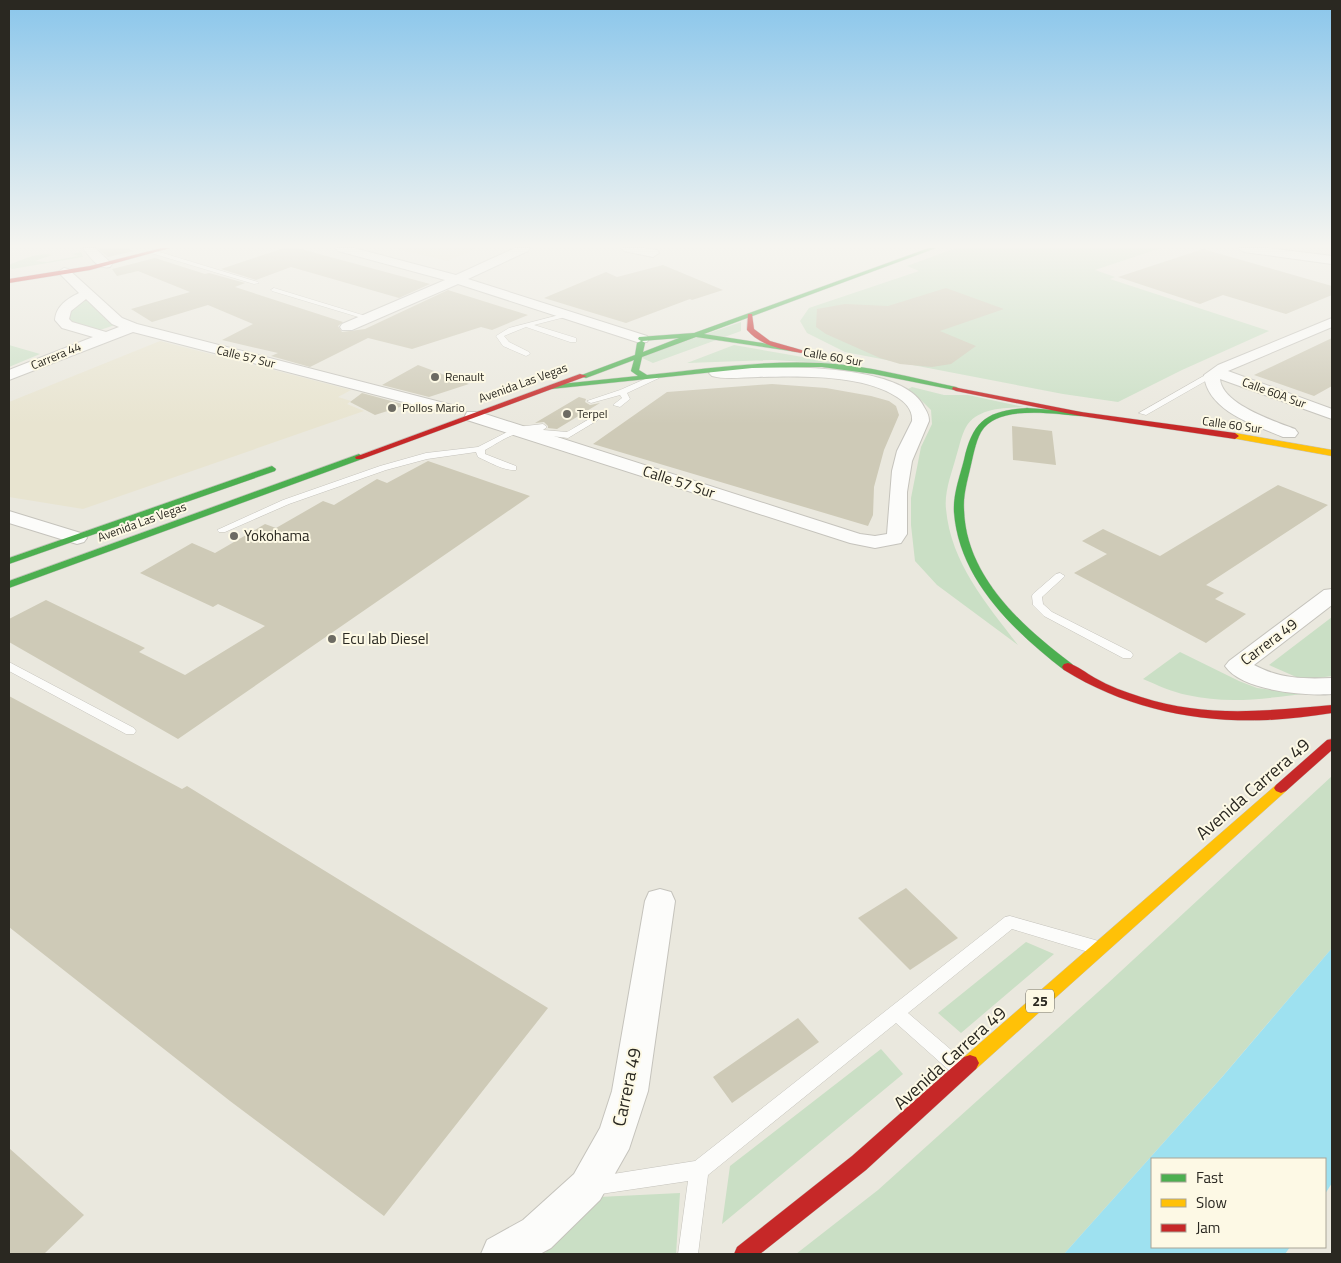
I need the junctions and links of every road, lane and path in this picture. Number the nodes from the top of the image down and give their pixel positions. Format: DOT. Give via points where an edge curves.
graph roads {
  1 [pos="67,307"];
  2 [pos="100,307"];
  3 [pos="330,307"];
  4 [pos="393,307"];
  5 [pos="542,307"];
  6 [pos="741,307"];
  7 [pos="772,307"];
  8 [pos="567,315"];
  9 [pos="750,315"];
  10 [pos="367,318"];
  11 [pos="1332,322"];
  12 [pos="528,325"];
  13 [pos="682,325"];
  14 [pos="720,326"];
  15 [pos="132,327"];
  16 [pos="347,327"];
  17 [pos="696,335"];
  18 [pos="104,336"];
  19 [pos="642,339"];
  20 [pos="573,340"];
  21 [pos="726,340"];
  22 [pos="624,345"];
  23 [pos="698,349"];
  24 [pos="801,351"];
  25 [pos="526,354"];
  26 [pos="638,356"];
  27 [pos="653,365"];
  28 [pos="634,371"];
  29 [pos="1214,373"];
  30 [pos="678,374"];
  31 [pos="9,375"];
  32 [pos="660,375"];
  33 [pos="646,377"];
  34 [pos="606,381"];
  35 [pos="551,387"];
  36 [pos="623,392"];
  37 [pos="591,401"];
  38 [pos="617,405"];
  39 [pos="450,406"];
  40 [pos="1143,413"];
  41 [pos="427,414"];
  42 [pos="1081,414"];
  43 [pos="1332,414"];
  44 [pos="473,416"];
  45 [pos="594,420"];
  46 [pos="543,427"];
  47 [pos="517,430"];
  48 [pos="1297,434"];
  49 [pos="480,449"];
  50 [pos="1332,453"];
  51 [pos="280,466"];
  52 [pos="513,468"];
  53 [pos="9,517"];
  54 [pos="222,530"];
  55 [pos="77,538"];
  56 [pos="887,541"];
  57 [pos="9,561"];
  58 [pos="1060,576"];
  59 [pos="9,585"];
  60 [pos="1332,595"];
  61 [pos="1128,655"];
  62 [pos="9,666"];
  63 [pos="1332,686"];
  64 [pos="1332,709"];
  65 [pos="130,731"];
  66 [pos="1332,743"];
  67 [pos="660,901"];
  68 [pos="1099,948"];
  69 [pos="896,1013"];
  70 [pos="962,1070"];
  71 [pos="699,1170"];
  72 [pos="587,1187"];
  73 [pos="501,1254"];
  74 [pos="688,1254"];
  75 [pos="744,1254"];
  1 -- 18 [label="street" via="62,320 67,325"];
  2 -- 15 [label="street, Calle 57 Sur" via="116,321"];
  3 -- 10 [label="lane"];
  4 -- 10 [label="street"];
  5 -- 8 [label="street, Calle 60 Sur"];
  6 -- 14 [label="main road" via="710,322"];
  7 -- 9 [label="main road, Avenida Las Vegas"];
  8 -- 12 [label="lane"];
  8 -- 19 [label="street, Calle 60 Sur"];
  9 -- 14 [label="main road, Avenida Las Vegas"];
  9 -- 24 [label="main road" via="751,330 757,337"];
  10 -- 16 [label="street"];
  11 -- 29 [label="street"];
  12 -- 20 [label="lane"];
  12 -- 25 [label="lane" via="510,329 500,336 506,344"];
  13 -- 19 [label="main road"];
  14 -- 17 [label="main road, Avenida Las Vegas"];
  15 -- 18 [label="street, Carrera 44"];
  15 -- 39 [label="street, Calle 57 Sur"];
  17 -- 19 [label="main road, Calle 60 Sur"];
  17 -- 21 [label="main road, Calle 60 Sur"];
  17 -- 26 [label="main road, Avenida Las Vegas"];
  18 -- 31 [label="street, Carrera 44"];
  19 -- 22 [label="main road"];
  19 -- 26 [label="main road"];
  21 -- 23 [label="main road"];
  21 -- 24 [label="main road, Calle 60 Sur"];
  24 -- 40 [label="main road, Calle 60 Sur" via="1063,402"];
  26 -- 28 [label="main road"];
  26 -- 35 [label="main road, Avenida Las Vegas"];
  27 -- 28 [label="main road"];
  28 -- 33 [label="main road"];
  28 -- 34 [label="main road"];
  29 -- 40 [label="lane"];
  29 -- 43 [label="street, Calle 60A Sur"];
  29 -- 48 [label="street" via="1212,386 1233,407"];
  30 -- 32 [label="main road, Calle 60 Sur"];
  30 -- 42 [label="main road, Calle 60 Sur" via="771,364 846,367"];
  30 -- 56 [label="street, Calle 60 Sur" via="829,374 902,390 919,407 921,418 906,452 902,471 897,534"];
  32 -- 33 [label="main road, Calle 60 Sur"];
  32 -- 36 [label="lane"];
  33 -- 34 [label="main road, Calle 60 Sur"];
  34 -- 35 [label="main road, Calle 60 Sur"];
  35 -- 44 [label="main road, Avenida Las Vegas"];
  36 -- 37 [label="lane"];
  36 -- 38 [label="lane" via="626,399"];
  39 -- 41 [label="main road"];
  40 -- 48 [label="main road, Calle 60 Sur"];
  42 -- 50 [label="main road, Calle 60 Sur" via="1252,438"];
  42 -- 64 [label="main road" via="1017,411 994,416 975,431 959,498 961,530 980,574 1008,614 1044,648 1092,681 1125,696 1196,713 1269,716"];
  44 -- 47 [label="street, Calle 57 Sur"];
  44 -- 59 [label="main road, Avenida Las Vegas"];
  45 -- 47 [label="lane" via="568,435"];
  46 -- 47 [label="lane"];
  47 -- 49 [label="lane"];
  47 -- 56 [label="street, Calle 57 Sur" via="857,540"];
  49 -- 52 [label="lane" via="481,455"];
  49 -- 54 [label="lane" via="426,456 383,468 286,502"];
  51 -- 55 [label="main road, Avenida Las Vegas"];
  53 -- 55 [label="street"];
  55 -- 57 [label="main road, Avenida Las Vegas"];
  58 -- 61 [label="lane" via="1037,596 1038,604 1048,614"];
  60 -- 63 [label="street, Carrera 49" via="1237,666 1287,687"];
  62 -- 65 [label="lane"];
  66 -- 68 [label="main road, Avenida Carrera 49 / 25"];
  67 -- 72 [label="street, Carrera 49" via="630,1091 616,1136"];
  68 -- 69 [label="lane" via="1010,922"];
  68 -- 70 [label="main road, Avenida Carrera 49 / 25"];
  69 -- 70 [label="lane"];
  69 -- 71 [label="lane"];
  70 -- 75 [label="main road, Avenida Carrera 49 / 25" via="859,1163"];
  71 -- 72 [label="lane"];
  71 -- 74 [label="lane"];
  72 -- 73 [label="street, Carrera 49" via="537,1234"];
}
